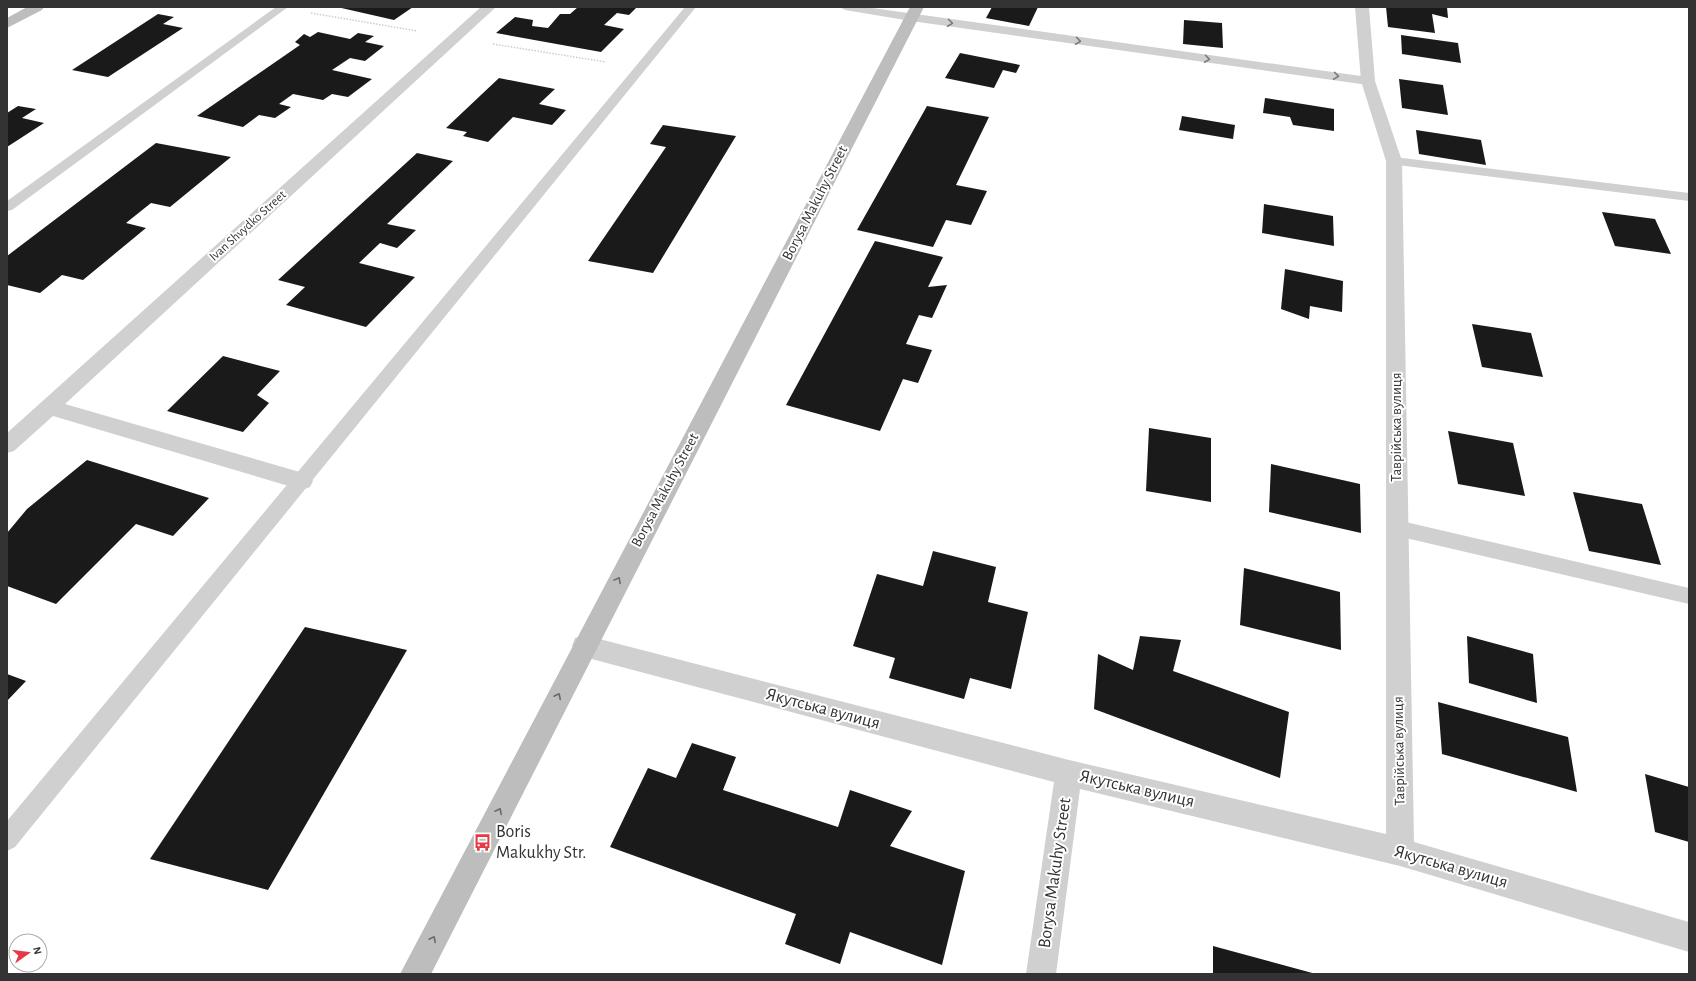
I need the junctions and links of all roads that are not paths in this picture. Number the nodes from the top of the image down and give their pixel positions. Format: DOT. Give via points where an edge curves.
graph roads {
  1 [pos="37,7"];
  2 [pos="283,7"];
  3 [pos="490,7"];
  4 [pos="691,7"];
  5 [pos="845,7"];
  6 [pos="1362,7"];
  7 [pos="914,12"];
  8 [pos="7,24"];
  9 [pos="1368,81"];
  10 [pos="1394,161"];
  11 [pos="1689,197"];
  12 [pos="7,208"];
  13 [pos="49,407"];
  14 [pos="7,444"];
  15 [pos="302,481"];
  16 [pos="1397,528"];
  17 [pos="1689,596"];
  18 [pos="584,646"];
  19 [pos="1069,773"];
  20 [pos="7,839"];
  21 [pos="1400,852"];
  22 [pos="1689,937"];
  23 [pos="415,974"];
  24 [pos="1041,974"];
  1 -- 8 [label="main road"];
  2 -- 12 [label="lane"];
  3 -- 13 [label="street, Ivan Shvydko Street"];
  4 -- 15 [label="lane"];
  5 -- 7 [label="lane"];
  6 -- 9 [label="street, Таврійська вулиця"];
  7 -- 9 [label="lane, one-way"];
  18 -- 7 [label="main road, Borysa Makuhy Street, one-way"];
  9 -- 10 [label="street, Таврійська вулиця"];
  10 -- 11 [label="lane"];
  10 -- 16 [label="street, Таврійська вулиця"];
  13 -- 14 [label="street, Ivan Shvydko Street"];
  13 -- 15 [label="street"];
  15 -- 20 [label="lane"];
  16 -- 17 [label="lane"];
  16 -- 21 [label="street, Таврійська вулиця"];
  18 -- 19 [label="street, Якутська вулиця"];
  23 -- 18 [label="main road, Borysa Makuhy Street, one-way"];
  19 -- 21 [label="street, Якутська вулиця"];
  19 -- 24 [label="street, Borysa Makuhy Street"];
  21 -- 22 [label="street, Якутська вулиця"];
}
